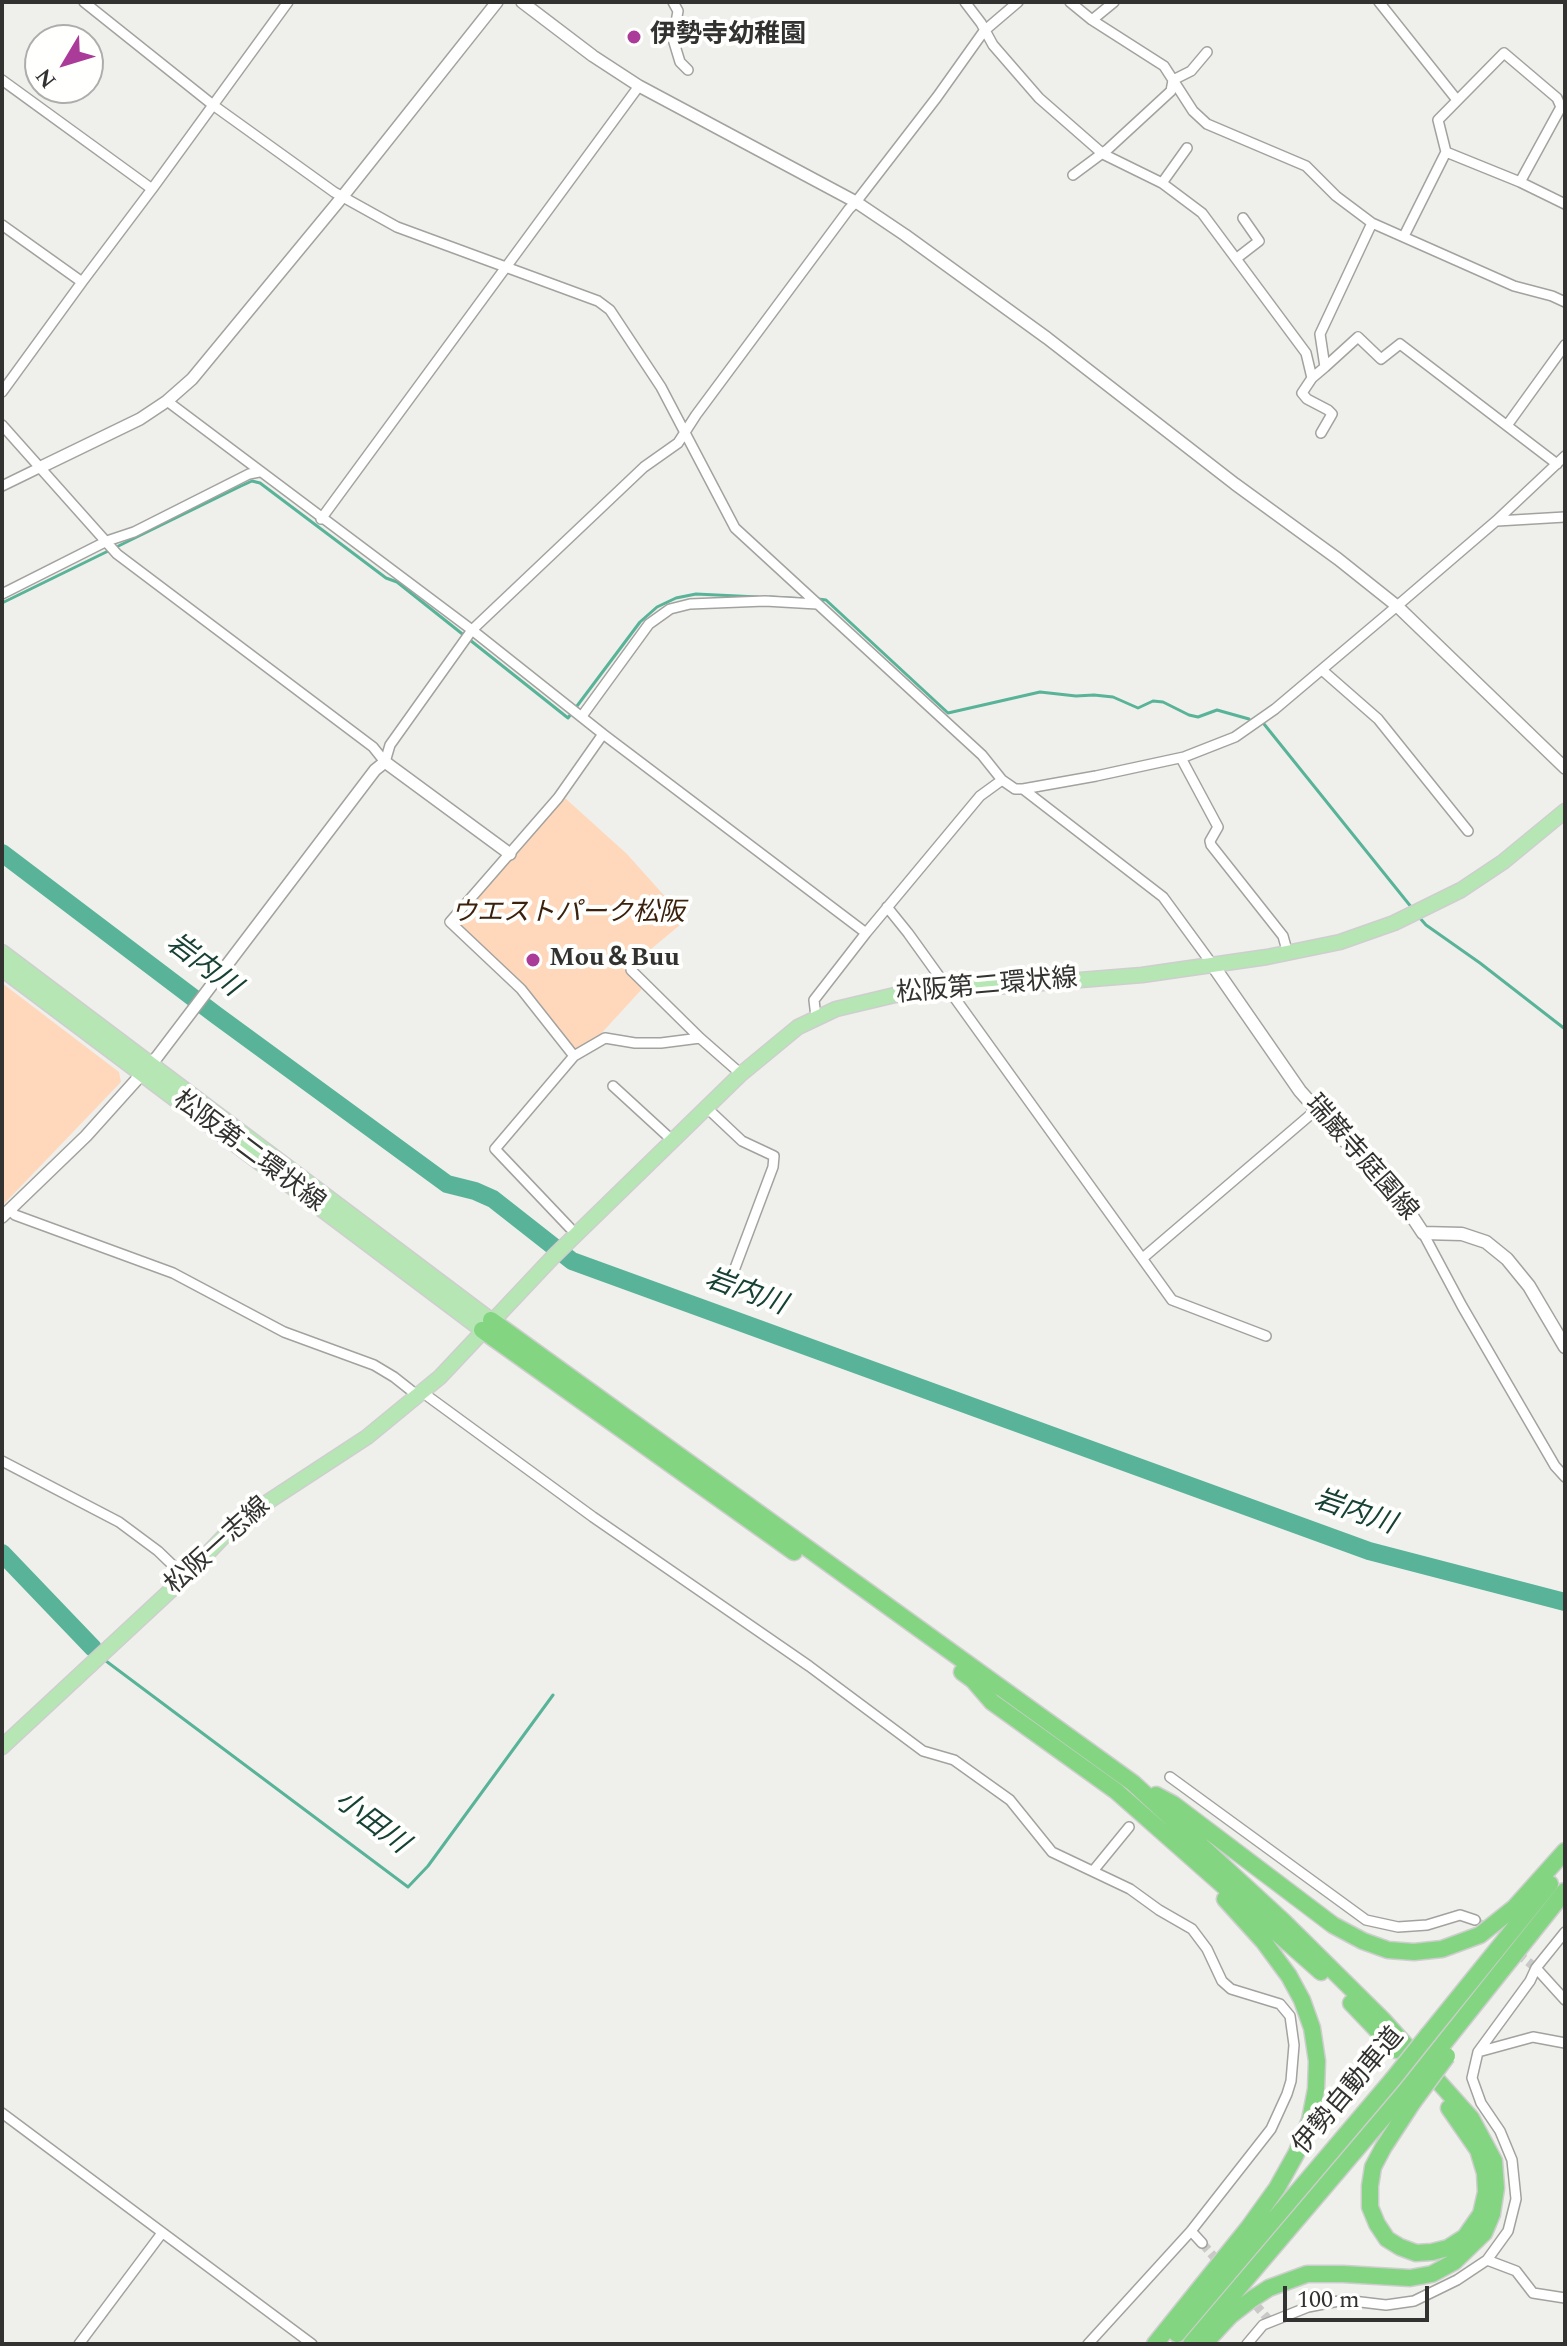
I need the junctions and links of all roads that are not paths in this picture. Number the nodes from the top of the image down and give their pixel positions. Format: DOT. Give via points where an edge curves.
graph roads {
  1 [pos="84,2"];
  2 [pos="288,2"];
  3 [pos="497,2"];
  4 [pos="522,2"];
  5 [pos="673,2"];
  6 [pos="965,2"];
  7 [pos="1018,2"];
  8 [pos="1070,2"];
  9 [pos="1114,2"];
  10 [pos="1379,2"];
  11 [pos="1092,20"];
  12 [pos="984,31"];
  13 [pos="1207,52"];
  14 [pos="688,70"];
  15 [pos="2,80"];
  16 [pos="1173,80"];
  17 [pos="639,86"];
  18 [pos="1457,100"];
  19 [pos="213,105"];
  20 [pos="1563,106"];
  21 [pos="1187,148"];
  22 [pos="1446,152"];
  23 [pos="1103,154"];
  24 [pos="1073,175"];
  25 [pos="1520,182"];
  26 [pos="1162,183"];
  27 [pos="152,189"];
  28 [pos="343,196"];
  29 [pos="856,202"];
  30 [pos="1565,204"];
  31 [pos="1243,218"];
  32 [pos="1372,223"];
  33 [pos="2,225"];
  34 [pos="1404,236"];
  35 [pos="1237,258"];
  36 [pos="505,269"];
  37 [pos="82,282"];
  38 [pos="1565,302"];
  39 [pos="1565,345"];
  40 [pos="1325,367"];
  41 [pos="1312,378"];
  42 [pos="2,392"];
  43 [pos="167,401"];
  44 [pos="1508,424"];
  45 [pos="2,425"];
  46 [pos="1321,433"];
  47 [pos="685,434"];
  48 [pos="1561,460"];
  49 [pos="41,467"];
  50 [pos="259,472"];
  51 [pos="2,486"];
  52 [pos="1565,517"];
  53 [pos="321,519"];
  54 [pos="1496,521"];
  55 [pos="108,543"];
  56 [pos="2,594"];
  57 [pos="813,601"];
  58 [pos="1397,606"];
  59 [pos="470,632"];
  60 [pos="1322,670"];
  61 [pos="576,712"];
  62 [pos="603,734"];
  63 [pos="1181,758"];
  64 [pos="385,762"];
  65 [pos="1565,768"];
  66 [pos="1002,780"];
  67 [pos="1023,789"];
  68 [pos="1565,811"];
  69 [pos="1468,831"];
  70 [pos="510,854"];
  71 [pos="887,907"];
  72 [pos="866,933"];
  73 [pos="2,952"];
  74 [pos="1288,954"];
  75 [pos="1212,964"];
  76 [pos="2,969"];
  77 [pos="631,970"];
  78 [pos="949,990"];
  79 [pos="816,1017"];
  80 [pos="700,1038"];
  81 [pos="574,1056"];
  82 [pos="147,1069"];
  83 [pos="741,1074"];
  84 [pos="613,1086"];
  85 [pos="707,1108"];
  86 [pos="1316,1110"];
  87 [pos="673,1141"];
  88 [pos="6,1214"];
  89 [pos="570,1228"];
  90 [pos="1423,1233"];
  91 [pos="1144,1257"];
  92 [pos="735,1268"];
  93 [pos="487,1325"];
  94 [pos="1266,1336"];
  95 [pos="1565,1347"];
  96 [pos="420,1394"];
  97 [pos="2,1461"];
  98 [pos="1565,1477"];
  99 [pos="185,1577"];
  100 [pos="5,1744"];
  101 [pos="1170,1777"];
  102 [pos="1133,1783"];
  103 [pos="1129,1827"];
  104 [pos="1565,1851"];
  105 [pos="1200,1866"];
  106 [pos="1565,1867"];
  107 [pos="1093,1871"];
  108 [pos="1565,1891"];
  109 [pos="1475,1920"];
  110 [pos="1565,1932"];
  111 [pos="1536,1968"];
  112 [pos="1565,2000"];
  113 [pos="1565,2043"];
  114 [pos="1478,2052"];
  115 [pos="1409,2097"];
  116 [pos="2,2113"];
  117 [pos="1191,2231"];
  118 [pos="162,2233"];
  119 [pos="1202,2243"];
  120 [pos="1487,2260"];
  121 [pos="1565,2298"];
  122 [pos="79,2344"];
  123 [pos="312,2344"];
  124 [pos="1088,2344"];
  125 [pos="1155,2344"];
  126 [pos="1168,2344"];
  127 [pos="1191,2344"];
  128 [pos="1204,2344"];
  129 [pos="1247,2344"];
  1 -- 19 [label="street"];
  2 -- 19 [label="street"];
  3 -- 28 [label="street"];
  4 -- 17 [label="street"];
  5 -- 14 [label="street" via="678,11 673,39"];
  6 -- 12 [label="street"];
  7 -- 12 [label="street"];
  8 -- 11 [label="street"];
  9 -- 11 [label="street"];
  10 -- 18 [label="street"];
  11 -- 16 [label="street" via="1164,66"];
  12 -- 23 [label="street" via="1039,98"];
  12 -- 29 [label="street"];
  13 -- 16 [label="street" via="1191,71"];
  15 -- 27 [label="street"];
  16 -- 23 [label="street" via="1171,91"];
  16 -- 32 [label="street" via="1207,124 1306,166"];
  17 -- 29 [label="street"];
  17 -- 36 [label="street"];
  18 -- 20 [label="street" via="1504,53"];
  18 -- 22 [label="street" via="1438,120"];
  19 -- 27 [label="street"];
  19 -- 28 [label="street"];
  20 -- 25 [label="street"];
  21 -- 26 [label="street"];
  22 -- 25 [label="street"];
  22 -- 34 [label="street"];
  23 -- 24 [label="street"];
  23 -- 26 [label="street"];
  25 -- 30 [label="street"];
  26 -- 35 [label="street" via="1202,213"];
  27 -- 37 [label="street"];
  28 -- 36 [label="street" via="397,227"];
  28 -- 43 [label="street" via="192,379"];
  29 -- 47 [label="street"];
  29 -- 58 [label="street" via="1047,338"];
  31 -- 35 [label="street" via="1259,241"];
  32 -- 34 [label="street"];
  32 -- 40 [label="street" via="1320,334"];
  33 -- 37 [label="street"];
  34 -- 38 [label="street" via="1514,286"];
  35 -- 41 [label="street" via="1306,353"];
  36 -- 47 [label="street" via="598,301 610,310"];
  36 -- 53 [label="street"];
  37 -- 42 [label="street"];
  39 -- 44 [label="street"];
  40 -- 41 [label="street"];
  40 -- 44 [label="street" via="1358,337 1381,359 1400,344"];
  41 -- 46 [label="street" via="1302,393 1332,414"];
  43 -- 49 [label="street"];
  43 -- 50 [label="street"];
  44 -- 48 [label="street"];
  45 -- 49 [label="street"];
  47 -- 57 [label="street" via="735,528"];
  47 -- 59 [label="street"];
  48 -- 54 [label="street"];
  49 -- 51 [label="street"];
  49 -- 55 [label="street"];
  50 -- 53 [label="street"];
  50 -- 55 [label="street"];
  52 -- 54 [label="street"];
  53 -- 59 [label="street"];
  54 -- 58 [label="street"];
  55 -- 56 [label="street"];
  55 -- 64 [label="street" via="373,747"];
  57 -- 61 [label="street" via="670,609 649,624"];
  57 -- 66 [label="street" via="982,755"];
  58 -- 60 [label="street"];
  58 -- 65 [label="street"];
  59 -- 61 [label="street"];
  59 -- 64 [label="street" via="390,745"];
  60 -- 63 [label="street" via="1235,737"];
  60 -- 69 [label="street" via="1378,719"];
  61 -- 62 [label="street"];
  62 -- 70 [label="street"];
  62 -- 72 [label="street"];
  63 -- 67 [label="street"];
  63 -- 74 [label="street" via="1218,827 1211,845 1283,936"];
  64 -- 70 [label="street"];
  64 -- 82 [label="street"];
  66 -- 67 [label="street"];
  66 -- 71 [label="street" via="980,796"];
  67 -- 75 [label="street" via="1163,897"];
  68 -- 74 [label="main road, 松阪第二環状線" via="1492,870 1423,911 1357,937"];
  70 -- 81 [label="street" via="450,922 521,989"];
  71 -- 72 [label="street"];
  71 -- 78 [label="street"];
  72 -- 79 [label="street" via="814,1000"];
  73 -- 82 [label="main road, 松阪第二環状線"];
  74 -- 75 [label="main road, 松阪第二環状線"];
  75 -- 78 [label="main road, 松阪第二環状線" via="1142,975"];
  75 -- 86 [label="main road, 瑞巌寺庭園線"];
  76 -- 82 [label="main road, 松阪第二環状線"];
  77 -- 80 [label="street"];
  78 -- 79 [label="main road, 松阪第二環状線" via="877,998"];
  78 -- 91 [label="street"];
  79 -- 83 [label="main road, 松阪第二環状線"];
  80 -- 81 [label="street" via="635,1043 605,1038"];
  80 -- 83 [label="street"];
  81 -- 89 [label="street" via="495,1149"];
  82 -- 88 [label="street"];
  82 -- 93 [label="main road, 松阪第二環状線"];
  83 -- 85 [label="main road, 松阪第二環状線"];
  84 -- 87 [label="street"];
  85 -- 87 [label="main road, 松阪第二環状線"];
  85 -- 92 [label="street" via="742,1141 774,1156"];
  86 -- 90 [label="main road, 瑞巌寺庭園線" via="1396,1192"];
  86 -- 91 [label="street"];
  87 -- 93 [label="main road, 松阪第二環状線"];
  88 -- 96 [label="street" via="173,1273 284,1332 374,1365"];
  90 -- 95 [label="main road, 瑞巌寺庭園線" via="1462,1234 1486,1242 1529,1286"];
  90 -- 98 [label="street"];
  91 -- 94 [label="street" via="1172,1300"];
  93 -- 96 [label="main road, 松阪一志線"];
  93 -- 102 [label="highway"];
  93 -- 105 [label="highway" via="973,1680 992,1702 1116,1791"];
  96 -- 99 [label="main road, 松阪一志線" via="227,1533"];
  96 -- 107 [label="street" via="819,1673 890,1729 923,1751 954,1760 1010,1800 1052,1852"];
  97 -- 99 [label="street" via="119,1522"];
  99 -- 100 [label="main road, 松阪一志線"];
  101 -- 109 [label="street" via="1366,1920 1398,1927 1460,1915"];
  102 -- 104 [label="highway" via="1173,1804 1333,1925 1388,1950 1442,1949 1480,1935 1514,1908"];
  102 -- 128 [label="highway" via="1384,2021 1471,2118 1494,2161 1496,2188 1484,2233 1446,2267 1410,2278 1307,2274 1252,2299"];
  103 -- 107 [label="street"];
  105 -- 115 [label="highway" via="1320,1972 1439,2094 1468,2133 1485,2173 1481,2214 1465,2237 1432,2252 1416,2253 1387,2239 1370,2207 1373,2167"];
  105 -- 125 [label="highway" via="1264,1942 1302,2000 1312,2028 1316,2089 1310,2120 1277,2188"];
  106 -- 126 [label="highway, 伊勢自動車道, bridge"];
  107 -- 117 [label="street" via="1192,1929 1231,1989 1280,2004 1290,2016 1291,2081 1271,2129"];
  108 -- 115 [label="highway, 伊勢自動車道, bridge"];
  110 -- 111 [label="street"];
  111 -- 112 [label="street"];
  111 -- 114 [label="street"];
  113 -- 114 [label="street" via="1533,2037"];
  114 -- 120 [label="street" via="1472,2078 1512,2160 1516,2199 1508,2231"];
  115 -- 127 [label="highway, 伊勢自動車道"];
  116 -- 118 [label="street"];
  117 -- 119 [label="street"];
  117 -- 124 [label="street"];
  118 -- 122 [label="street"];
  118 -- 123 [label="street"];
  120 -- 121 [label="street" via="1516,2271 1533,2293"];
  120 -- 129 [label="street" via="1414,2301 1386,2305 1344,2300 1282,2316 1263,2325"];
}
